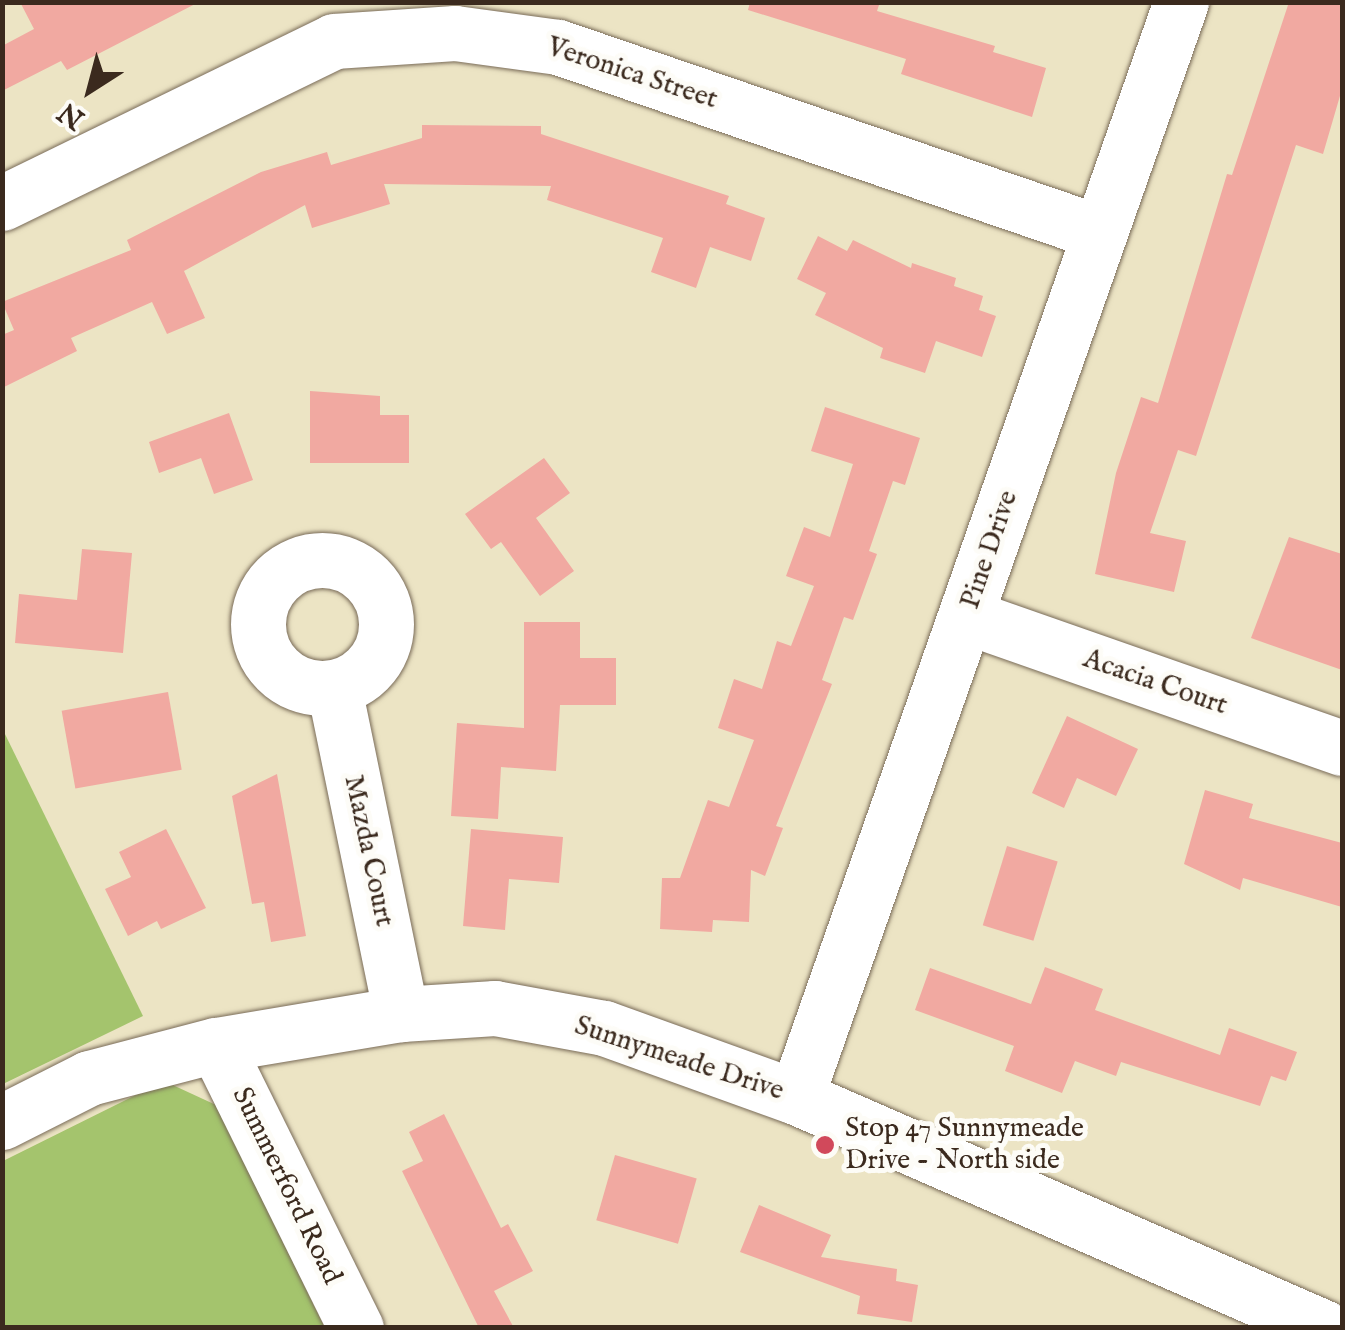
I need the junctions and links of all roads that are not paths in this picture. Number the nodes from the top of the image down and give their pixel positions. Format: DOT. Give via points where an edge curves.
graph roads {
  1 [pos="1181,2"];
  2 [pos="2,203"];
  3 [pos="1098,232"];
  4 [pos="968,618"];
  5 [pos="334,688"];
  6 [pos="1342,748"];
  7 [pos="401,1014"];
  8 [pos="216,1045"];
  9 [pos="796,1097"];
  10 [pos="2,1122"];
  11 [pos="356,1328"];
  12 [pos="1325,1328"];
  1 -- 3 [label="street, Pine Drive"];
  2 -- 3 [label="street, Veronica Street" via="334,41 454,32 558,47"];
  3 -- 4 [label="street, Pine Drive"];
  4 -- 6 [label="street, Acacia Court"];
  4 -- 9 [label="street, Pine Drive"];
  5 -- 7 [label="street, Mazda Court"];
  7 -- 8 [label="street, Sunnymeade Drive"];
  7 -- 9 [label="street, Sunnymeade Drive" via="494,1008 604,1028"];
  8 -- 10 [label="street, Sunnymeade Drive" via="89,1078"];
  8 -- 11 [label="street, Summerford Road"];
  9 -- 12 [label="street, Sunnymeade Drive"];
}
